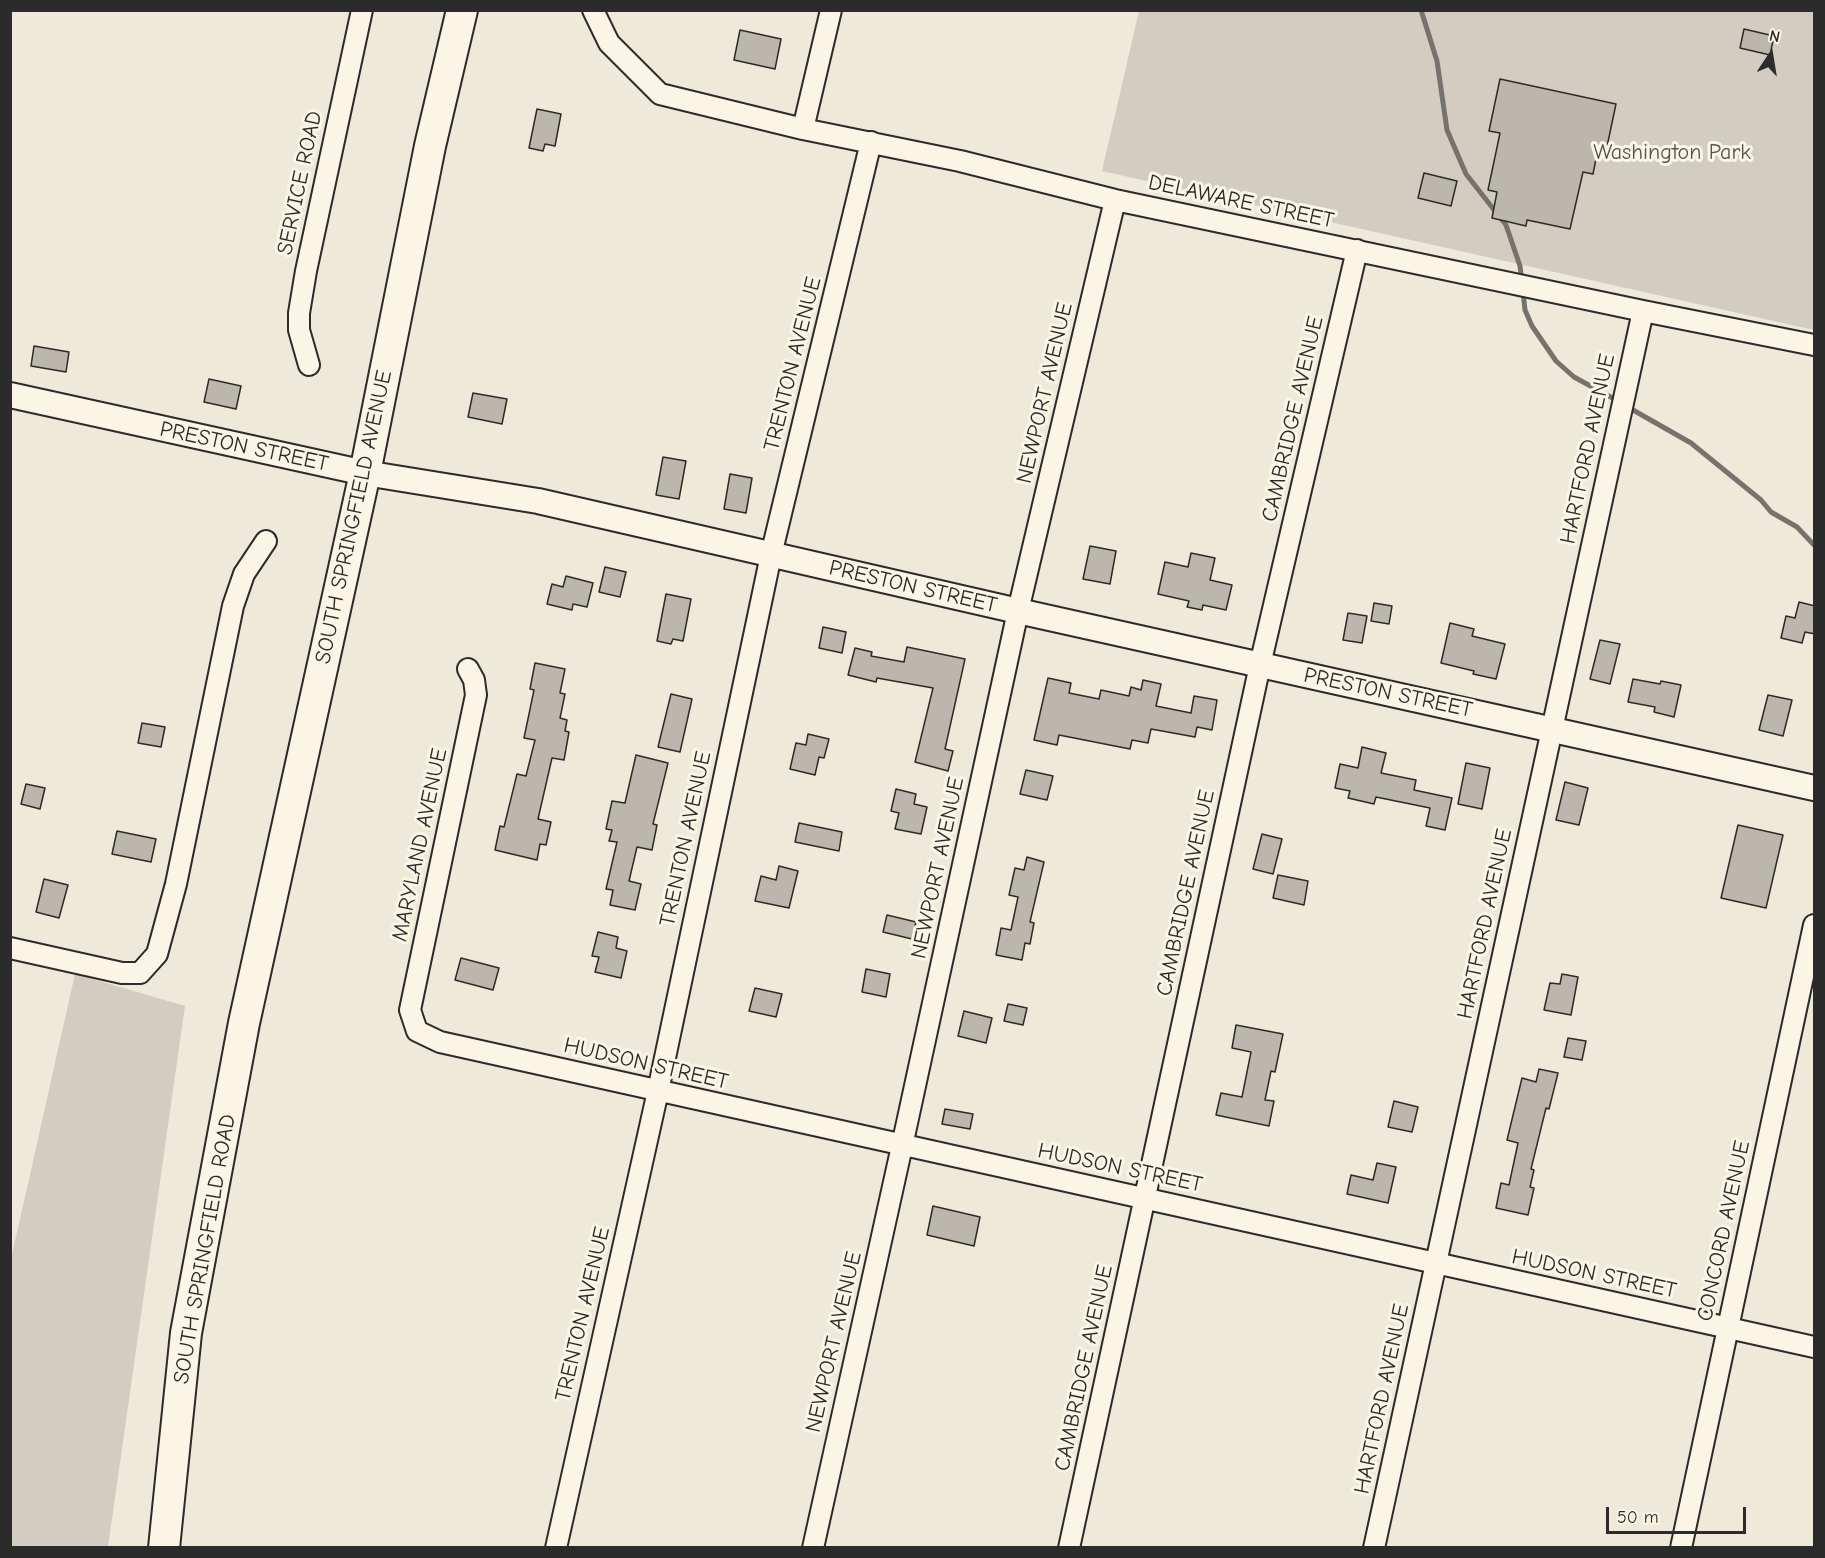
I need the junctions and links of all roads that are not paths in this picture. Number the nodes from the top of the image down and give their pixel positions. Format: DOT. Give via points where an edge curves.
graph roads {
  1 [pos="362,10"];
  2 [pos="462,10"];
  3 [pos="593,10"];
  4 [pos="831,10"];
  5 [pos="803,129"];
  6 [pos="871,142"];
  7 [pos="1115,200"];
  8 [pos="1357,250"];
  9 [pos="1643,311"];
  10 [pos="1815,345"];
  11 [pos="309,365"];
  12 [pos="10,395"];
  13 [pos="365,474"];
  14 [pos="266,540"];
  15 [pos="771,555"];
  16 [pos="1018,611"];
  17 [pos="1260,665"];
  18 [pos="468,669"];
  19 [pos="1551,729"];
  20 [pos="1815,788"];
  21 [pos="1815,925"];
  22 [pos="10,948"];
  23 [pos="244,1023"];
  24 [pos="417,1031"];
  25 [pos="657,1091"];
  26 [pos="902,1146"];
  27 [pos="1146,1198"];
  28 [pos="1437,1263"];
  29 [pos="1728,1328"];
  30 [pos="1815,1347"];
  31 [pos="164,1548"];
  32 [pos="556,1548"];
  33 [pos="813,1548"];
  34 [pos="1069,1548"];
  35 [pos="1374,1548"];
  36 [pos="1681,1548"];
  1 -- 11 [label="street, SERVICE ROAD" via="299,313 299,330"];
  2 -- 13 [label="main road, SOUTH SPRINGFIELD AVENUE" via="430,146"];
  3 -- 5 [label="street, DELAWARE STREET" via="609,43 660,94"];
  4 -- 5 [label="street"];
  5 -- 6 [label="street, DELAWARE STREET"];
  6 -- 7 [label="street, DELAWARE STREET"];
  6 -- 15 [label="street, TRENTON AVENUE"];
  7 -- 8 [label="street, DELAWARE STREET"];
  7 -- 16 [label="street, NEWPORT AVENUE"];
  8 -- 9 [label="street, DELAWARE STREET"];
  8 -- 17 [label="street, CAMBRIDGE AVENUE"];
  9 -- 10 [label="street, DELAWARE STREET"];
  9 -- 19 [label="street, HARTFORD AVENUE"];
  12 -- 13 [label="street, PRESTON STREET"];
  13 -- 15 [label="street, PRESTON STREET" via="538,501"];
  13 -- 23 [label="main road, SOUTH SPRINGFIELD AVENUE"];
  14 -- 22 [label="street" via="244,574 233,606 176,884 157,954 140,973 122,973"];
  15 -- 16 [label="street, PRESTON STREET"];
  15 -- 25 [label="street, TRENTON AVENUE"];
  16 -- 17 [label="street, PRESTON STREET"];
  16 -- 26 [label="street, NEWPORT AVENUE"];
  17 -- 19 [label="street, PRESTON STREET"];
  17 -- 27 [label="street, CAMBRIDGE AVENUE"];
  18 -- 24 [label="street, MARYLAND AVENUE" via="476,694 410,1010"];
  19 -- 20 [label="street, PRESTON STREET"];
  19 -- 28 [label="street, HARTFORD AVENUE"];
  21 -- 29 [label="street, CONCORD AVENUE"];
  23 -- 31 [label="main road, SOUTH SPRINGFIELD ROAD" via="186,1333"];
  24 -- 25 [label="street, HUDSON STREET" via="440,1042"];
  25 -- 26 [label="street, HUDSON STREET"];
  25 -- 32 [label="street, TRENTON AVENUE"];
  26 -- 27 [label="street, HUDSON STREET"];
  26 -- 33 [label="street, NEWPORT AVENUE"];
  27 -- 28 [label="street, HUDSON STREET"];
  27 -- 34 [label="street, CAMBRIDGE AVENUE"];
  28 -- 29 [label="street, HUDSON STREET"];
  28 -- 35 [label="street, HARTFORD AVENUE"];
  29 -- 30 [label="street, HUDSON STREET"];
  29 -- 36 [label="street, CONCORD AVENUE"];
}
